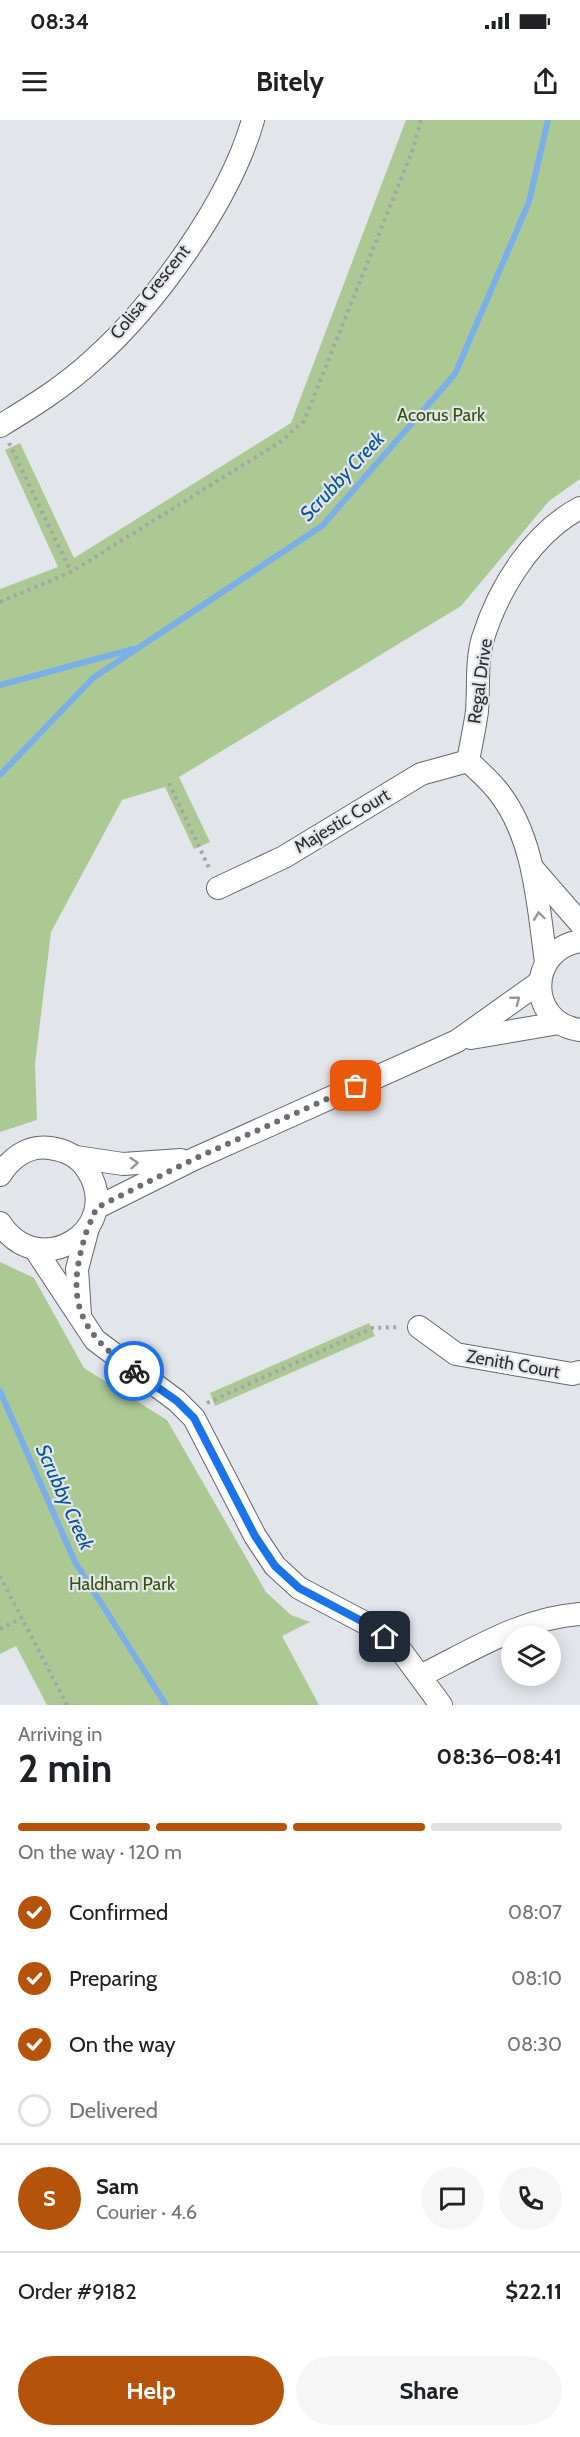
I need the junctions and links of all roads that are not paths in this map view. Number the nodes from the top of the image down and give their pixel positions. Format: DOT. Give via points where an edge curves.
graph roads {
  1 [pos="254,120"];
  2 [pos="0,426"];
  3 [pos="580,508"];
  4 [pos="468,761"];
  5 [pos="533,869"];
  6 [pos="218,888"];
  7 [pos="580,923"];
  8 [pos="580,941"];
  9 [pos="543,972"];
  10 [pos="559,1023"];
  11 [pos="580,1030"];
  12 [pos="458,1041"];
  13 [pos="76,1157"];
  14 [pos="194,1159"];
  15 [pos="2,1170"];
  16 [pos="92,1218"];
  17 [pos="0,1223"];
  18 [pos="18,1243"];
  19 [pos="80,1315"];
  20 [pos="419,1326"];
  21 [pos="580,1372"];
  22 [pos="580,1614"];
  23 [pos="422,1675"];
  24 [pos="441,1705"];
  1 -- 2 [label="street, Colisa Crescent" via="236,169 211,216 146,303 94,360 51,394"];
  3 -- 4 [label="street, Regal Drive" via="562,518 532,546 500,596 483,639"];
  4 -- 5 [label="street" via="498,792"];
  4 -- 6 [label="street, Majestic Court" via="421,774 284,857"];
  5 -- 7 [label="street"];
  9 -- 5 [label="street, one-way"];
  8 -- 9 [label="street" via="556,951"];
  9 -- 10 [label="street" via="544,1004"];
  12 -- 9 [label="street, one-way"];
  10 -- 11 [label="street"];
  10 -- 12 [label="street"];
  12 -- 14 [label="street"];
  13 -- 14 [label="street, one-way" via="123,1164"];
  13 -- 15 [label="street" via="62,1150 32,1149"];
  13 -- 16 [label="street" via="93,1180"];
  14 -- 16 [label="street"];
  16 -- 18 [label="street" via="78,1239 65,1246 50,1250"];
  16 -- 19 [label="street" via="77,1269"];
  17 -- 18 [label="street"];
  18 -- 19 [label="street"];
  19 -- 23 [label="street" via="95,1340 194,1418 255,1536 275,1566 299,1588 371,1626 399,1648"];
  20 -- 21 [label="street, Zenith Court" via="456,1354"];
  22 -- 23 [label="street" via="520,1626"];
  23 -- 24 [label="street"];
}
